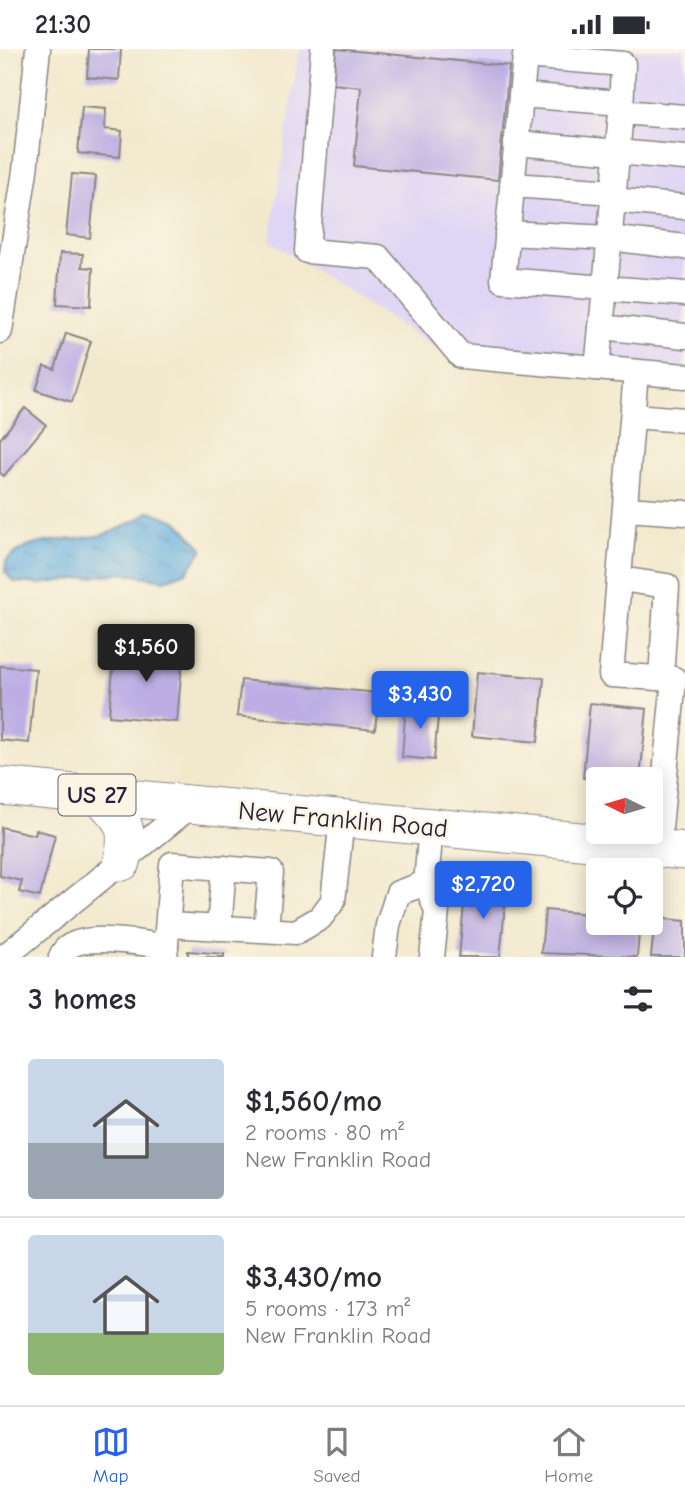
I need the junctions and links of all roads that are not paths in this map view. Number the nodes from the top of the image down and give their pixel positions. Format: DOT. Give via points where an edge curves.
graph roads {
  1 [pos="38,49"];
  2 [pos="323,49"];
  3 [pos="624,56"];
  4 [pos="521,95"];
  5 [pos="621,108"];
  6 [pos="685,117"];
  7 [pos="516,143"];
  8 [pos="617,151"];
  9 [pos="685,158"];
  10 [pos="512,185"];
  11 [pos="613,196"];
  12 [pos="685,207"];
  13 [pos="507,233"];
  14 [pos="610,238"];
  15 [pos="685,247"];
  16 [pos="605,288"];
  17 [pos="685,294"];
  18 [pos="601,327"];
  19 [pos="0,331"];
  20 [pos="685,336"];
  21 [pos="597,368"];
  22 [pos="636,372"];
  23 [pos="685,376"];
  24 [pos="633,416"];
  25 [pos="685,420"];
  26 [pos="626,509"];
  27 [pos="685,513"];
  28 [pos="620,579"];
  29 [pos="673,679"];
  30 [pos="0,786"];
  31 [pos="99,795"];
  32 [pos="193,804"];
  33 [pos="342,818"];
  34 [pos="431,827"];
  35 [pos="671,850"];
  36 [pos="122,862"];
  37 [pos="224,868"];
  38 [pos="426,883"];
  39 [pos="219,927"];
  40 [pos="266,930"];
  41 [pos="166,942"];
  42 [pos="4,957"];
  43 [pos="61,957"];
  44 [pos="384,957"];
  45 [pos="432,957"];
  1 -- 19 [label="street"];
  2 -- 21 [label="street" via="307,251 378,257 461,356"];
  3 -- 4 [label="street" via="525,56"];
  3 -- 5 [label="street"];
  4 -- 5 [label="street"];
  4 -- 7 [label="street"];
  5 -- 6 [label="street"];
  5 -- 8 [label="street"];
  7 -- 8 [label="street"];
  7 -- 10 [label="street"];
  8 -- 9 [label="street"];
  8 -- 11 [label="street"];
  10 -- 11 [label="street"];
  10 -- 13 [label="street"];
  11 -- 12 [label="street"];
  11 -- 14 [label="street"];
  13 -- 14 [label="street"];
  13 -- 16 [label="street" via="503,281"];
  14 -- 15 [label="street"];
  14 -- 16 [label="street"];
  16 -- 17 [label="street"];
  16 -- 18 [label="street"];
  18 -- 20 [label="street"];
  18 -- 21 [label="street"];
  21 -- 22 [label="street"];
  22 -- 23 [label="street"];
  22 -- 24 [label="street"];
  24 -- 25 [label="street"];
  24 -- 26 [label="street"];
  26 -- 27 [label="street"];
  26 -- 28 [label="street"];
  28 -- 29 [label="street" via="667,586"];
  28 -- 29 [label="street" via="611,675"];
  29 -- 35 [label="street"];
  30 -- 31 [label="highway, New Franklin Road / US 27"];
  31 -- 32 [label="highway, New Franklin Road / US 27"];
  31 -- 36 [label="highway" via="116,813 128,838"];
  32 -- 33 [label="highway, New Franklin Road / US 27"];
  32 -- 36 [label="street"];
  33 -- 34 [label="highway, New Franklin Road / US 27"];
  33 -- 40 [label="street" via="333,901 320,918 296,932"];
  34 -- 35 [label="highway, New Franklin Road / US 27"];
  34 -- 38 [label="street"];
  36 -- 42 [label="street"];
  37 -- 39 [label="street"];
  37 -- 40 [label="street" via="271,872"];
  37 -- 41 [label="street" via="172,864"];
  38 -- 44 [label="street" via="398,893"];
  38 -- 45 [label="street" via="437,911"];
  39 -- 40 [label="street"];
  39 -- 41 [label="street"];
  41 -- 43 [label="street" via="83,939 68,945"];
}
